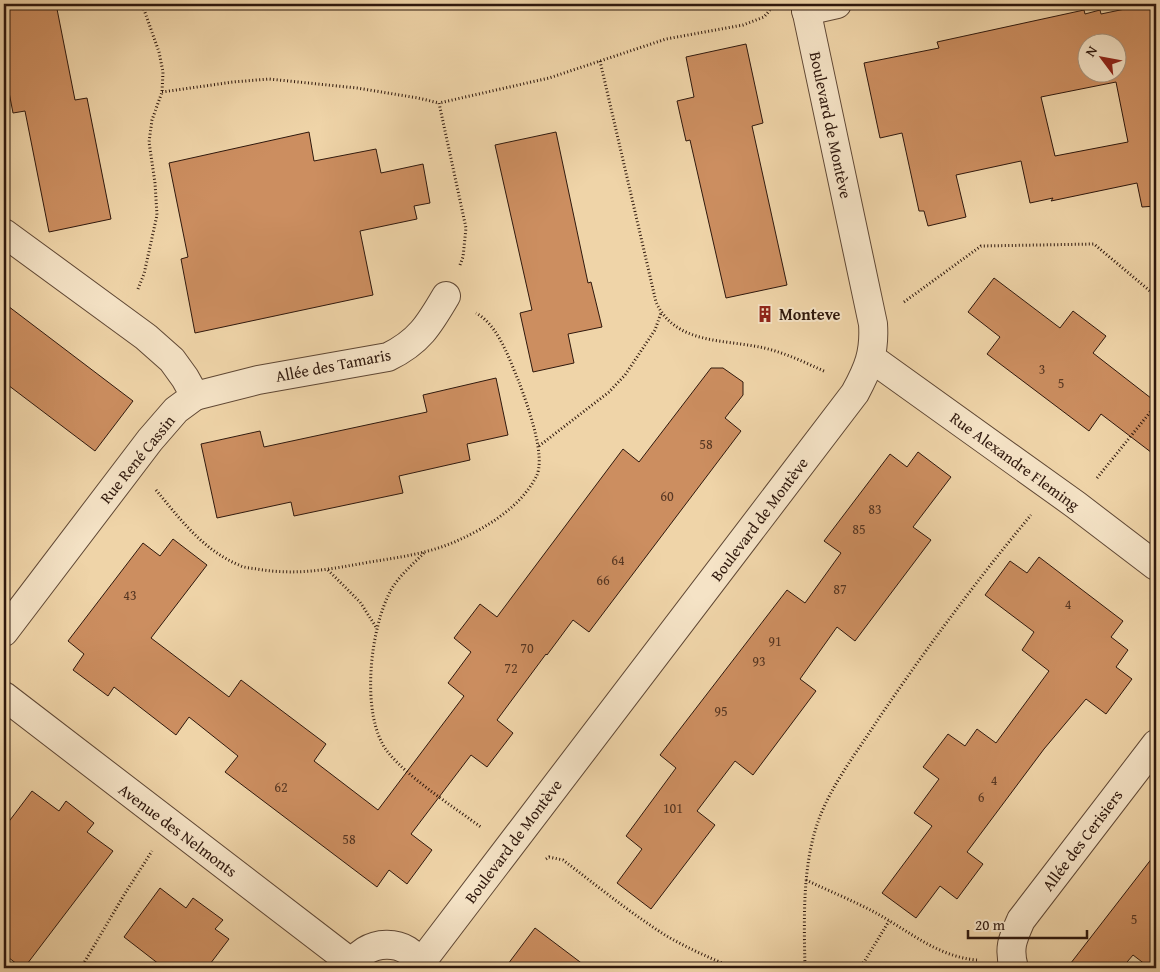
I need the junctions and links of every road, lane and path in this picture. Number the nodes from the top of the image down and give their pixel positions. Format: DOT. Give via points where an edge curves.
graph roads {
  1 [pos="142,4"];
  2 [pos="775,4"];
  3 [pos="838,4"];
  4 [pos="806,7"];
  5 [pos="600,61"];
  6 [pos="162,92"];
  7 [pos="439,103"];
  8 [pos="4,233"];
  9 [pos="446,296"];
  10 [pos="1156,296"];
  11 [pos="661,313"];
  12 [pos="125,323"];
  13 [pos="873,324"];
  14 [pos="871,358"];
  15 [pos="855,393"];
  16 [pos="195,396"];
  17 [pos="1156,405"];
  18 [pos="539,446"];
  19 [pos="134,461"];
  20 [pos="1076,505"];
  21 [pos="424,553"];
  22 [pos="1156,566"];
  23 [pos="328,570"];
  24 [pos="376,628"];
  25 [pos="4,632"];
  26 [pos="4,696"];
  27 [pos="1156,744"];
  28 [pos="171,825"];
  29 [pos="486,831"];
  30 [pos="541,862"];
  31 [pos="806,880"];
  32 [pos="889,921"];
  33 [pos="1012,962"];
  34 [pos="352,966"];
  35 [pos="421,966"];
  36 [pos="81,968"];
  37 [pos="734,968"];
  38 [pos="805,968"];
  39 [pos="858,968"];
  1 -- 6 [label="path" via="159,52"];
  2 -- 5 [label="path" via="764,17 743,25 666,39"];
  3 -- 4 [label="street"];
  4 -- 13 [label="street, Boulevard de Montève"];
  5 -- 7 [label="path" via="550,78"];
  5 -- 11 [label="path"];
  6 -- 7 [label="path" via="268,79 357,88"];
  6 -- 12 [label="path" via="152,120 149,142 157,214 144,274"];
  7 -- 9 [label="path" via="466,228 463,257"];
  8 -- 12 [label="street"];
  9 -- 16 [label="street, Allée des Tamaris" via="429,325 404,349 388,357 258,380"];
  9 -- 18 [label="path" via="482,317 504,344"];
  10 -- 13 [label="path" via="1094,244 981,246"];
  11 -- 15 [label="path" via="672,325 686,332 765,348 828,372"];
  11 -- 18 [label="path" via="646,346 625,375 609,392"];
  12 -- 16 [label="street" via="172,360"];
  13 -- 14 [label="street, Boulevard de Montève"];
  14 -- 15 [label="street, Boulevard de Montève"];
  14 -- 20 [label="street, Rue Alexandre Fleming"];
  15 -- 35 [label="street, Boulevard de Montève"];
  16 -- 19 [label="street, Rue René Cassin" via="176,410"];
  17 -- 20 [label="path"];
  18 -- 21 [label="path" via="540,463 536,477 508,510 460,540"];
  19 -- 23 [label="path" via="184,525 220,555 240,566 273,572"];
  19 -- 25 [label="street, Rue René Cassin"];
  20 -- 22 [label="street, Rue Alexandre Fleming"];
  20 -- 31 [label="path" via="1033,512 985,571 900,688 833,790 811,846"];
  21 -- 23 [label="path"];
  21 -- 24 [label="path" via="391,590"];
  23 -- 24 [label="path" via="360,602"];
  24 -- 29 [label="path" via="372,658 372,709 377,732 387,751 402,767"];
  26 -- 28 [label="street, Avenue des Nelmonts"];
  27 -- 33 [label="street, Allée des Cerisiers" via="1021,920 1012,940"];
  28 -- 34 [label="street, Avenue des Nelmonts"];
  28 -- 36 [label="path" via="144,863"];
  30 -- 37 [label="path" via="549,857 563,860 665,935"];
  31 -- 32 [label="path"];
  31 -- 38 [label="path"];
  32 -- 33 [label="path" via="926,944 963,959"];
  32 -- 39 [label="path"];
  34 -- 35 [label="street, Avenue des Nelmonts" via="369,948 387,945 404,948"];
}
